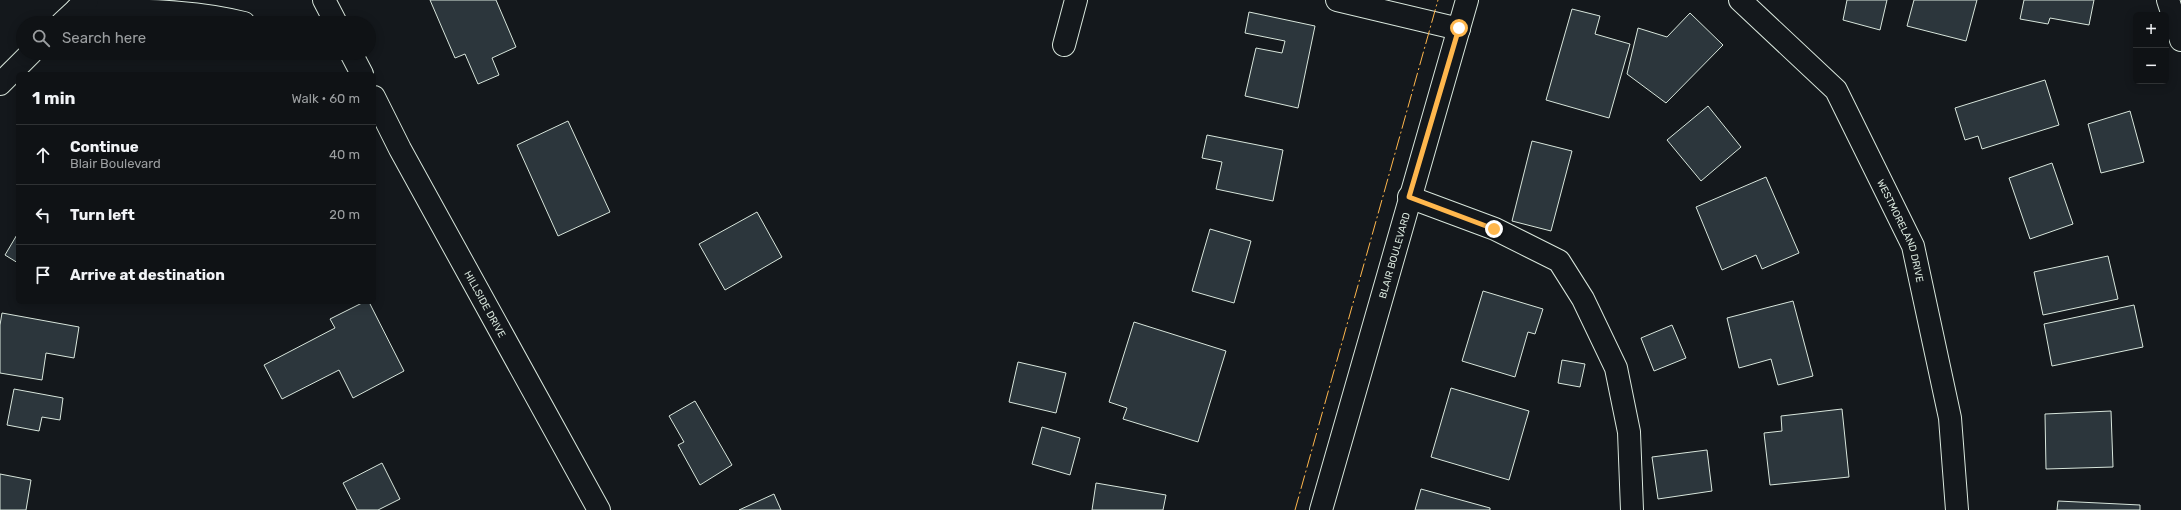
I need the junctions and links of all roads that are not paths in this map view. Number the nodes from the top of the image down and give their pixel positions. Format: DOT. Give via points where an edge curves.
graph roads {
  1 [pos="324,0"];
  2 [pos="1076,0"];
  3 [pos="1337,0"];
  4 [pos="1467,0"];
  5 [pos="1740,0"];
  6 [pos="2168,0"];
  7 [pos="75,11"];
  8 [pos="210,16"];
  9 [pos="332,16"];
  10 [pos="1459,28"];
  11 [pos="2181,40"];
  12 [pos="1064,45"];
  13 [pos="24,60"];
  14 [pos="0,84"];
  15 [pos="376,101"];
  16 [pos="1409,197"];
  17 [pos="599,510"];
  18 [pos="1321,510"];
  19 [pos="1632,510"];
  20 [pos="1957,510"];
  1 -- 9 [label="street"];
  2 -- 12 [label="street"];
  3 -- 10 [label="street"];
  4 -- 10 [label="street, BLAIR BOULEVARD"];
  5 -- 20 [label="street, WESTMORELAND DRIVE" via="1836,90 1913,246 1950,418"];
  6 -- 11 [label="street"];
  7 -- 8 [label="street" via="162,12"];
  10 -- 16 [label="street, BLAIR BOULEVARD"];
  13 -- 14 [label="street"];
  15 -- 17 [label="street, HILLSIDE DRIVE"];
  16 -- 18 [label="street, BLAIR BOULEVARD"];
  16 -- 19 [label="street" via="1494,229 1559,261 1583,299 1616,368 1629,432"];
}
